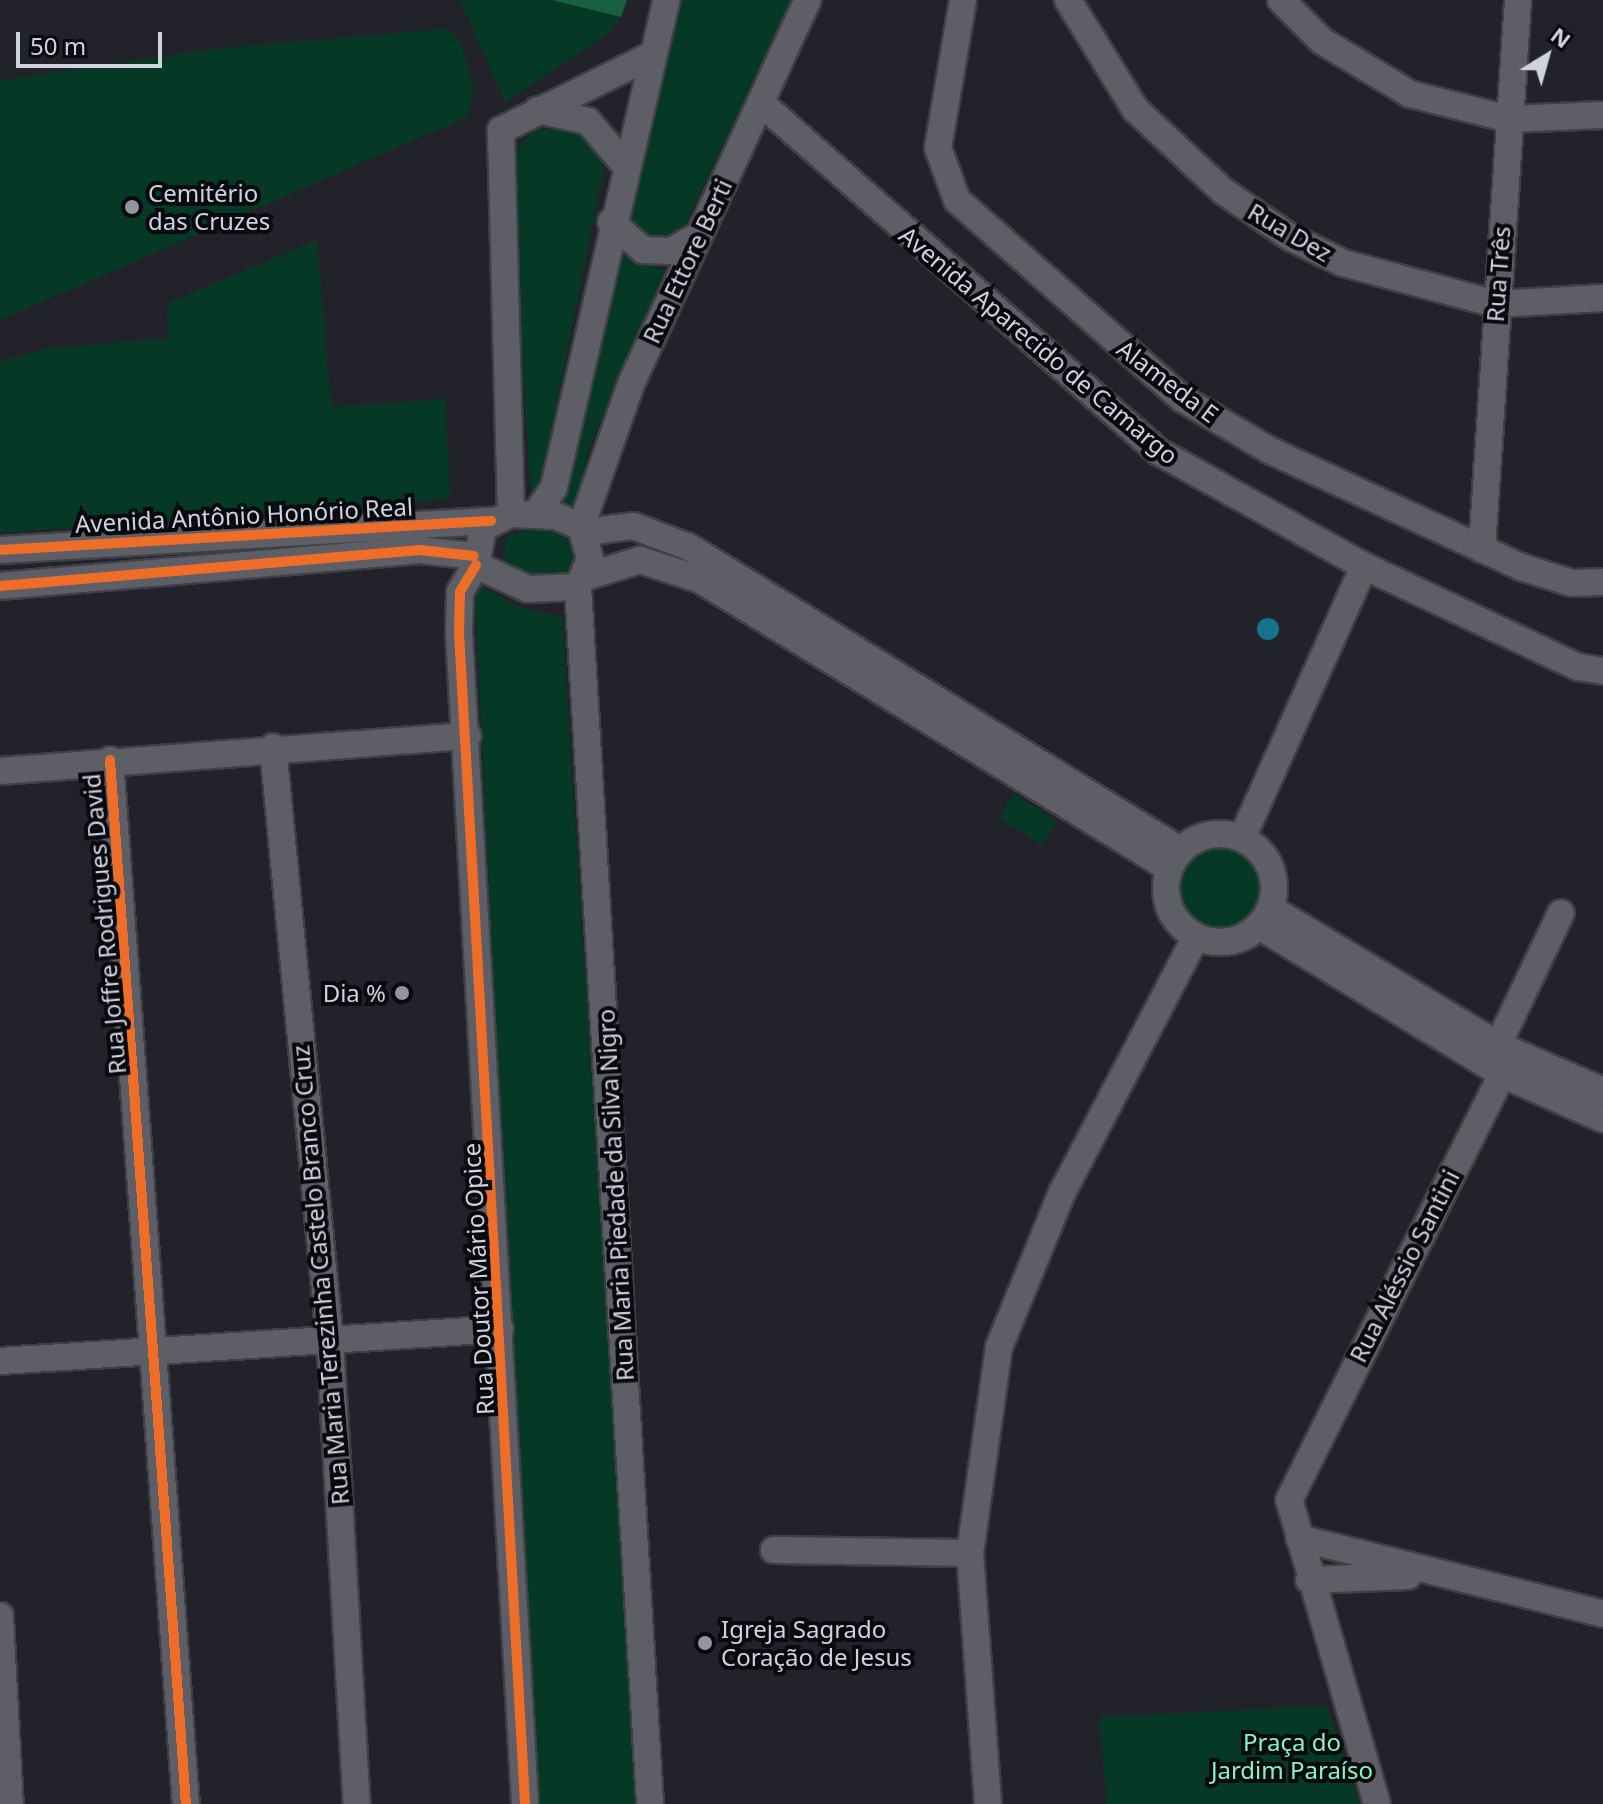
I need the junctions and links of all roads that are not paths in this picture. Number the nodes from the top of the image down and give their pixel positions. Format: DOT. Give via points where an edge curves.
graph roads {
  1 [pos="666,0"];
  2 [pos="808,0"];
  3 [pos="963,0"];
  4 [pos="1068,0"];
  5 [pos="1281,0"];
  6 [pos="1518,0"];
  7 [pos="648,57"];
  8 [pos="761,103"];
  9 [pos="538,110"];
  10 [pos="1603,115"];
  11 [pos="1509,119"];
  12 [pos="624,164"];
  13 [pos="611,222"];
  14 [pos="698,236"];
  15 [pos="1603,298"];
  16 [pos="1496,304"];
  17 [pos="513,516"];
  18 [pos="583,530"];
  19 [pos="1482,549"];
  20 [pos="0,550"];
  21 [pos="475,561"];
  22 [pos="1364,566"];
  23 [pos="582,582"];
  24 [pos="1603,582"];
  25 [pos="0,586"];
  26 [pos="1603,671"];
  27 [pos="468,736"];
  28 [pos="273,747"];
  29 [pos="110,760"];
  30 [pos="0,771"];
  31 [pos="1242,838"];
  32 [pos="1175,859"];
  33 [pos="1561,913"];
  34 [pos="1264,917"];
  35 [pos="1196,937"];
  36 [pos="1498,1045"];
  37 [pos="1502,1074"];
  38 [pos="1603,1091"];
  39 [pos="1603,1119"];
  40 [pos="500,1329"];
  41 [pos="330,1341"];
  42 [pos="158,1349"];
  43 [pos="0,1361"];
  44 [pos="1299,1538"];
  45 [pos="774,1550"];
  46 [pos="970,1553"];
  47 [pos="1440,1576"];
  48 [pos="1309,1580"];
  49 [pos="1603,1614"];
  50 [pos="0,1616"];
  51 [pos="10,1804"];
  52 [pos="186,1804"];
  53 [pos="357,1804"];
  54 [pos="525,1804"];
  55 [pos="650,1804"];
  56 [pos="988,1804"];
  57 [pos="1377,1804"];
  1 -- 7 [label="street"];
  2 -- 8 [label="street, Rua Ettore Berti"];
  3 -- 19 [label="street, Alameda E" via="938,148 957,200 1183,399 1269,450"];
  4 -- 16 [label="street, Rua Dez" via="1135,109 1223,191 1343,263"];
  5 -- 11 [label="street" via="1364,70 1410,94"];
  6 -- 11 [label="street, Rua Três"];
  7 -- 9 [label="street"];
  7 -- 12 [label="street"];
  8 -- 14 [label="street, Rua Ettore Berti"];
  8 -- 22 [label="street, Avenida Aparecido de Camargo" via="1159,452"];
  9 -- 12 [label="street" via="588,121"];
  9 -- 17 [label="street" via="501,130"];
  10 -- 11 [label="street"];
  11 -- 16 [label="street, Rua Três"];
  12 -- 13 [label="street"];
  13 -- 14 [label="street" via="643,250 671,251"];
  13 -- 17 [label="street" via="554,487"];
  14 -- 18 [label="street, Rua Ettore Berti" via="611,431"];
  15 -- 16 [label="street, Rua Dez"];
  16 -- 19 [label="street, Rua Três"];
  17 -- 18 [label="street, Avenida Antônio Honório Real"];
  17 -- 20 [label="street, Avenida Antônio Honório Real"];
  17 -- 21 [label="street, Rua Doutor Mário Opice"];
  18 -- 23 [label="street, Rua Ettore Berti"];
  18 -- 32 [label="street" via="633,526 689,547"];
  19 -- 24 [label="street, Alameda E" via="1572,583"];
  21 -- 23 [label="street, Avenida Antônio Honório Real" via="528,589"];
  21 -- 25 [label="street, Avenida Antônio Honório Real" via="420,550"];
  21 -- 27 [label="street, Rua Doutor Mário Opice" via="460,592"];
  22 -- 26 [label="street, Avenida Aparecido de Camargo" via="1578,667"];
  22 -- 31 [label="street"];
  23 -- 32 [label="street" via="623,560 666,563"];
  23 -- 55 [label="street, Rua Maria Piedade da Silva Nigro"];
  27 -- 28 [label="street"];
  27 -- 40 [label="street, Rua Doutor Mário Opice"];
  28 -- 29 [label="street"];
  28 -- 41 [label="street, Rua Maria Terezinha Castelo Branco Cruz"];
  29 -- 30 [label="street"];
  29 -- 42 [label="street, Rua Joffre Rodrigues David"];
  31 -- 32 [label="street" via="1198,838"];
  31 -- 34 [label="street" via="1270,867"];
  32 -- 35 [label="street" via="1169,908"];
  33 -- 36 [label="street"];
  34 -- 35 [label="street" via="1218,942"];
  34 -- 36 [label="street"];
  34 -- 37 [label="street"];
  35 -- 46 [label="street" via="1062,1193 999,1347"];
  36 -- 38 [label="street"];
  37 -- 39 [label="street"];
  37 -- 44 [label="street, Rua Aléssio Santini" via="1306,1458 1289,1500"];
  40 -- 41 [label="street"];
  40 -- 54 [label="street, Rua Doutor Mário Opice"];
  41 -- 42 [label="street"];
  41 -- 53 [label="street, Rua Maria Terezinha Castelo Branco Cruz"];
  42 -- 43 [label="street"];
  42 -- 52 [label="street, Rua Joffre Rodrigues David"];
  44 -- 47 [label="street"];
  44 -- 48 [label="street, Rua Aléssio Santini"];
  45 -- 46 [label="street"];
  46 -- 56 [label="street"];
  47 -- 48 [label="street"];
  47 -- 49 [label="street"];
  48 -- 57 [label="street, Rua Aléssio Santini"];
  50 -- 51 [label="street"];
}
